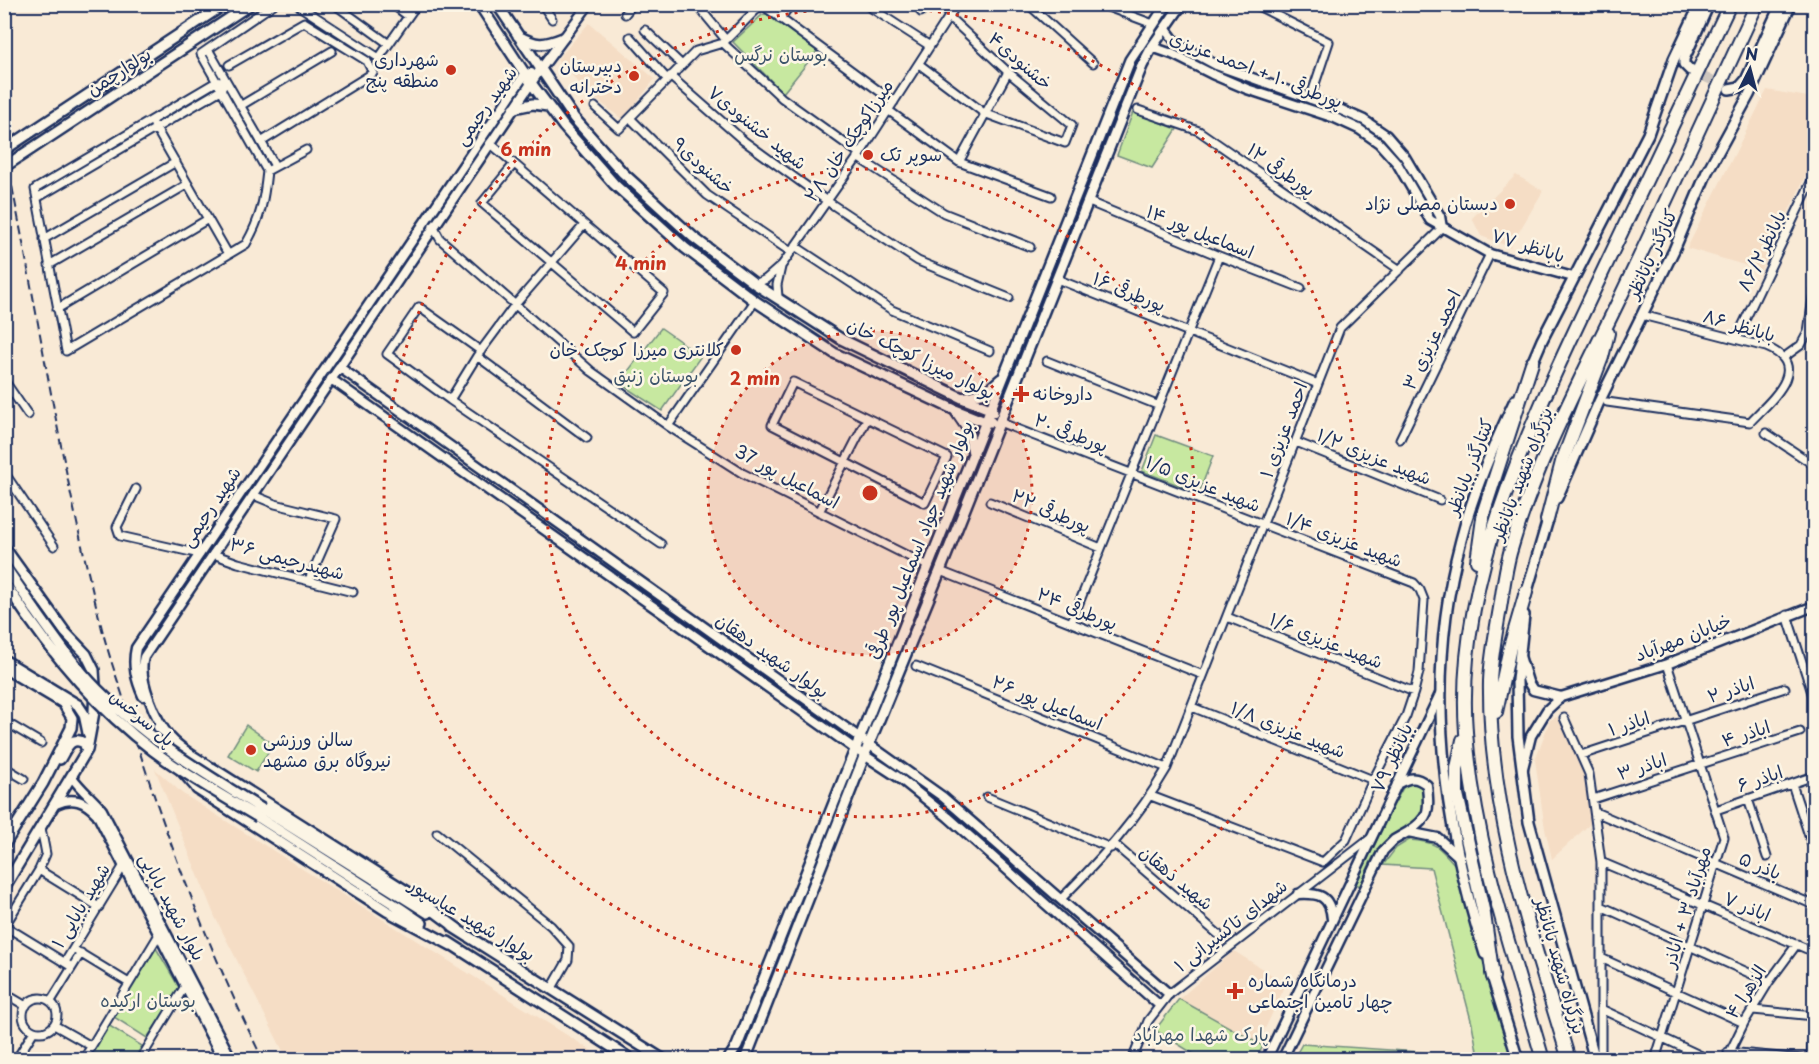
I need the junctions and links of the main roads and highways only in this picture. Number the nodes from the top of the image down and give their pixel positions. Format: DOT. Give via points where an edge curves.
graph roads {
  1 [pos="225,4"];
  2 [pos="251,4"];
  3 [pos="479,4"];
  4 [pos="497,4"];
  5 [pos="1167,4"];
  6 [pos="1182,4"];
  7 [pos="1700,4"];
  8 [pos="1709,4"];
  9 [pos="1730,4"];
  10 [pos="1757,4"];
  11 [pos="1781,4"];
  12 [pos="1791,4"];
  13 [pos="517,36"];
  14 [pos="563,38"];
  15 [pos="1690,70"];
  16 [pos="1729,89"];
  17 [pos="548,106"];
  18 [pos="514,108"];
  19 [pos="1108,117"];
  20 [pos="1120,121"];
  21 [pos="4,150"];
  22 [pos="4,167"];
  23 [pos="1614,311"];
  24 [pos="1532,363"];
  25 [pos="1003,377"];
  26 [pos="920,378"];
  27 [pos="915,391"];
  28 [pos="962,398"];
  29 [pos="990,409"];
  30 [pos="955,410"];
  31 [pos="985,422"];
  32 [pos="999,422"];
  33 [pos="973,453"];
  34 [pos="1547,520"];
  35 [pos="4,547"];
  36 [pos="4,565"];
  37 [pos="4,582"];
  38 [pos="1526,592"];
  39 [pos="4,598"];
  40 [pos="1476,603"];
  41 [pos="20,605"];
  42 [pos="32,614"];
  43 [pos="4,660"];
  44 [pos="4,668"];
  45 [pos="1466,730"];
  46 [pos="1491,734"];
  47 [pos="89,738"];
  48 [pos="87,750"];
  49 [pos="43,783"];
  50 [pos="260,813"];
  51 [pos="4,845"];
  52 [pos="4,888"];
  53 [pos="458,929"];
  54 [pos="452,945"];
  55 [pos="1493,977"];
  56 [pos="1598,1056"];
  57 [pos="632,1059"];
  58 [pos="664,1059"];
  59 [pos="728,1059"];
  60 [pos="745,1059"];
  61 [pos="1518,1059"];
  62 [pos="1543,1059"];
  63 [pos="1569,1059"];
  1 -- 21 [label="main road, بولوارچمن"];
  2 -- 22 [label="main road, بولوارچمن"];
  3 -- 17 [label="main road, بولوار میرزا کوچک خان"];
  4 -- 13 [label="main road, بولوار میرزا کوچک خان"];
  5 -- 19 [label="main road, بولوار شهید جواد اسماعیل پور طرقی" via="1130,60"];
  6 -- 20 [label="main road, بولوار شهید جواد اسماعیل پور طرقی" via="1152,47"];
  7 -- 24 [label="main road, کنتارگذر بابانظر" via="1674,59 1648,134"];
  8 -- 15 [label="main road" via="1684,59"];
  9 -- 40 [label="highway, بزرگراه شهید بابانظر" via="1555,374 1485,552"];
  10 -- 23 [label="highway, بزرگراه شهید بابانظر"];
  11 -- 16 [label="main road" via="1746,80 1740,87"];
  12 -- 34 [label="main road, کنارگذر بابانظر" via="1749,95 1707,172"];
  13 -- 14 [label="main road" via="540,45"];
  13 -- 26 [label="main road, بولوار میرزا کوچک خان" via="574,118 623,173 693,237 755,284 841,339"];
  17 -- 18 [label="main road"];
  17 -- 27 [label="main road, بولوار میرزا کوچک خان" via="614,184 685,248 755,302 834,353"];
  19 -- 20 [label="main road"];
  19 -- 25 [label="main road, بولوار شهید جواد اسماعیل پور طرقی"];
  20 -- 32 [label="main road, بولوار شهید جواد اسماعیل پور طرقی"];
  23 -- 34 [label="highway" via="1602,357 1562,462"];
  23 -- 46 [label="highway, بزرگراه شهید بابانظر" via="1535,479 1509,557 1490,679"];
  24 -- 40 [label="highway" via="1484,511"];
  24 -- 55 [label="main road, کنتارگذر بابانظر" via="1493,446 1461,540 1448,600 1440,694 1446,786 1472,913"];
  25 -- 28 [label="main road" via="987,392"];
  25 -- 29 [label="main road, بولوار شهید جواد اسماعیل پور طرقی"];
  26 -- 27 [label="main road" via="921,386"];
  26 -- 28 [label="main road, بولوار میرزا کوچک خان"];
  27 -- 30 [label="main road, بولوار میرزا کوچک خان"];
  28 -- 29 [label="main road, بولوار میرزا کوچک خان"];
  29 -- 31 [label="main road, بولوار شهید جواد اسماعیل پور طرقی"];
  29 -- 32 [label="main road, بولوار میرزا کوچک خان"];
  30 -- 31 [label="main road, بولوار میرزا کوچک خان"];
  30 -- 33 [label="main road" via="968,429"];
  31 -- 32 [label="main road, بولوار میرزا کوچک خان"];
  31 -- 33 [label="main road, بولوار شهید جواد اسماعیل پور طرقی"];
  32 -- 60 [label="main road, بولوار شهید جواد اسماعیل پور طرقی"];
  33 -- 59 [label="main road, بولوار شهید جواد اسماعیل پور طرقی" via="737,1047"];
  34 -- 38 [label="main road, کنارگذر بابانظر"];
  35 -- 47 [label="main road" via="94,670 94,712"];
  36 -- 42 [label="main road"];
  37 -- 41 [label="main road"];
  38 -- 46 [label="highway"];
  38 -- 56 [label="main road, کنارگذر بابانظر" via="1519,654 1522,775 1532,833"];
  39 -- 41 [label="main road"];
  40 -- 45 [label="highway, بزرگراه شهید بابانظر" via="1465,682"];
  41 -- 42 [label="main road"];
  42 -- 50 [label="main road, پل سرخس, bridge" via="70,673 108,712 171,764"];
  43 -- 47 [label="main road" via="78,705"];
  44 -- 49 [label="main road" via="63,703 72,718 71,728"];
  45 -- 55 [label="highway" via="1457,768 1457,794 1484,914"];
  45 -- 62 [label="highway, بزرگراه شهید بابانظر" via="1480,835"];
  46 -- 63 [label="highway, بزرگراه شهید بابانظر" via="1504,827"];
  47 -- 48 [label="main road"];
  48 -- 49 [label="main road" via="84,742 72,741"];
  48 -- 52 [label="main road"];
  49 -- 51 [label="main road"];
  50 -- 53 [label="main road, بولوار شهید عباسپور"];
  50 -- 54 [label="main road, بولوار شهید عباسپور"];
  53 -- 54 [label="main road" via="411,894 212,768 204,766 197,771 193,779 197,789 387,910"];
  53 -- 58 [label="main road, بولوار شهید عباسپور"];
  54 -- 57 [label="main road, بولوار شهید عباسپور"];
  55 -- 61 [label="main road, کنتارگذر بابانظر"];
}
